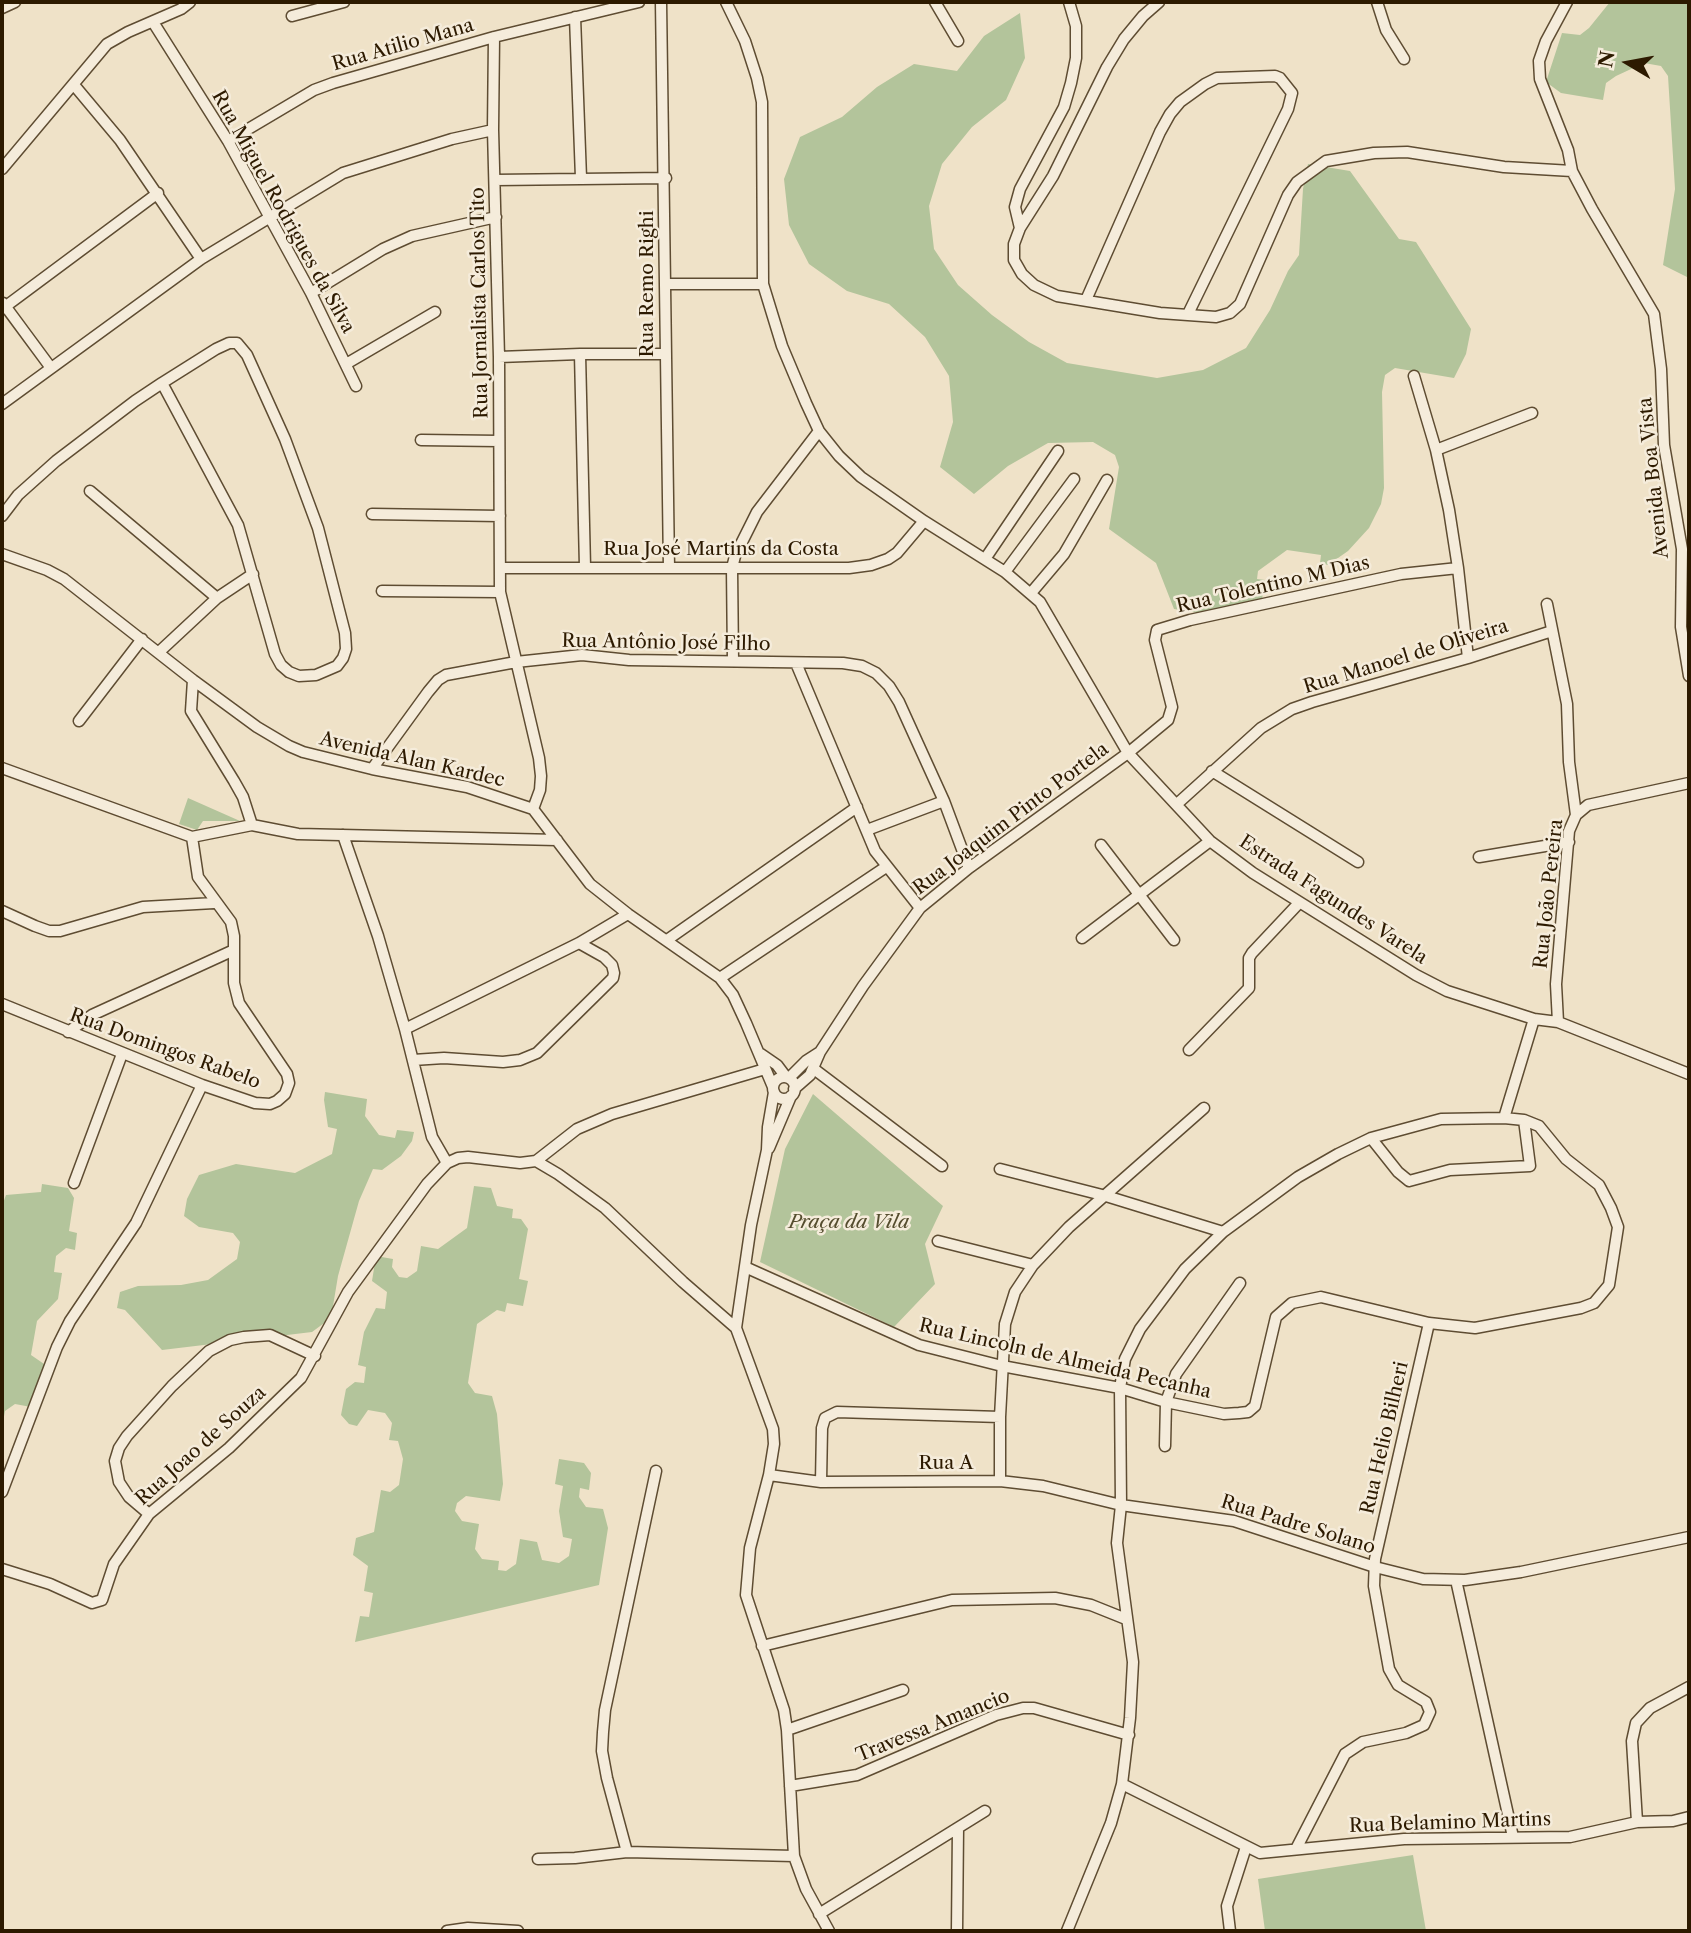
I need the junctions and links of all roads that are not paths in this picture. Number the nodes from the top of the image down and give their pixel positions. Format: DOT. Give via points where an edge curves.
graph roads {
  1 [pos="15,2"];
  2 [pos="190,2"];
  3 [pos="345,2"];
  4 [pos="639,2"];
  5 [pos="662,2"];
  6 [pos="726,2"];
  7 [pos="935,2"];
  8 [pos="1069,2"];
  9 [pos="1159,2"];
  10 [pos="1377,2"];
  11 [pos="1567,2"];
  12 [pos="2,8"];
  13 [pos="292,16"];
  14 [pos="575,17"];
  15 [pos="153,22"];
  16 [pos="494,37"];
  17 [pos="958,41"];
  18 [pos="1404,59"];
  19 [pos="74,85"];
  20 [pos="493,130"];
  21 [pos="228,141"];
  22 [pos="2,169"];
  23 [pos="1572,171"];
  24 [pos="581,178"];
  25 [pos="666,178"];
  26 [pos="495,180"];
  27 [pos="158,193"];
  28 [pos="268,217"];
  29 [pos="496,217"];
  30 [pos="1020,228"];
  31 [pos="201,259"];
  32 [pos="666,284"];
  33 [pos="764,284"];
  34 [pos="311,293"];
  35 [pos="1087,300"];
  36 [pos="3,306"];
  37 [pos="435,312"];
  38 [pos="1188,314"];
  39 [pos="580,354"];
  40 [pos="665,354"];
  41 [pos="499,357"];
  42 [pos="346,364"];
  43 [pos="51,368"];
  44 [pos="1414,376"];
  45 [pos="162,383"];
  46 [pos="356,386"];
  47 [pos="2,404"];
  48 [pos="1532,413"];
  49 [pos="820,431"];
  50 [pos="421,440"];
  51 [pos="499,441"];
  52 [pos="1436,450"];
  53 [pos="1058,451"];
  54 [pos="1074,479"];
  55 [pos="1107,480"];
  56 [pos="90,491"];
  57 [pos="372,514"];
  58 [pos="2,516"];
  59 [pos="500,516"];
  60 [pos="924,521"];
  61 [pos="2,554"];
  62 [pos="985,559"];
  63 [pos="669,566"];
  64 [pos="585,567"];
  65 [pos="501,568"];
  66 [pos="732,568"];
  67 [pos="1458,568"];
  68 [pos="1005,572"];
  69 [pos="253,574"];
  70 [pos="382,591"];
  71 [pos="500,592"];
  72 [pos="1031,593"];
  73 [pos="217,598"];
  74 [pos="1547,604"];
  75 [pos="1552,631"];
  76 [pos="142,639"];
  77 [pos="1686,640"];
  78 [pos="159,652"];
  79 [pos="1468,658"];
  80 [pos="733,661"];
  81 [pos="516,662"];
  82 [pos="796,663"];
  83 [pos="1689,676"];
  84 [pos="193,680"];
  85 [pos="79,720"];
  86 [pos="1128,753"];
  87 [pos="372,769"];
  88 [pos="1212,771"];
  89 [pos="4,772"];
  90 [pos="1689,783"];
  91 [pos="944,801"];
  92 [pos="1177,804"];
  93 [pos="857,807"];
  94 [pos="533,808"];
  95 [pos="1576,815"];
  96 [pos="252,825"];
  97 [pos="867,830"];
  98 [pos="343,835"];
  99 [pos="192,837"];
  100 [pos="557,841"];
  101 [pos="1210,841"];
  102 [pos="1569,842"];
  103 [pos="1101,845"];
  104 [pos="1479,858"];
  105 [pos="1358,862"];
  106 [pos="886,867"];
  107 [pos="969,867"];
  108 [pos="1140,893"];
  109 [pos="214,903"];
  110 [pos="1299,903"];
  111 [pos="920,908"];
  112 [pos="2,911"];
  113 [pos="628,914"];
  114 [pos="1082,938"];
  115 [pos="667,940"];
  116 [pos="1174,940"];
  117 [pos="579,943"];
  118 [pos="234,950"];
  119 [pos="720,978"];
  120 [pos="2,1004"];
  121 [pos="1534,1019"];
  122 [pos="1558,1022"];
  123 [pos="405,1029"];
  124 [pos="68,1032"];
  125 [pos="1189,1050"];
  126 [pos="820,1052"];
  127 [pos="122,1054"];
  128 [pos="761,1054"];
  129 [pos="413,1060"];
  130 [pos="765,1069"];
  131 [pos="814,1069"];
  132 [pos="1689,1074"];
  133 [pos="202,1085"];
  134 [pos="790,1085"];
  135 [pos="773,1090"];
  136 [pos="1204,1108"];
  137 [pos="1504,1118"];
  138 [pos="1524,1120"];
  139 [pos="1371,1138"];
  140 [pos="767,1150"];
  141 [pos="536,1161"];
  142 [pos="447,1163"];
  143 [pos="942,1166"];
  144 [pos="1000,1169"];
  145 [pos="75,1183"];
  146 [pos="1106,1196"];
  147 [pos="1223,1232"];
  148 [pos="939,1241"];
  149 [pos="1033,1265"];
  150 [pos="745,1267"];
  151 [pos="1240,1283"];
  152 [pos="1429,1323"];
  153 [pos="736,1328"];
  154 [pos="314,1356"];
  155 [pos="1002,1366"];
  156 [pos="1120,1388"];
  157 [pos="1166,1402"];
  158 [pos="1000,1417"];
  159 [pos="1165,1446"];
  160 [pos="656,1471"];
  161 [pos="769,1475"];
  162 [pos="1000,1481"];
  163 [pos="821,1482"];
  164 [pos="2,1492"];
  165 [pos="1121,1504"];
  166 [pos="149,1514"];
  167 [pos="1689,1537"];
  168 [pos="1375,1567"];
  169 [pos="2,1569"];
  170 [pos="1456,1580"];
  171 [pos="1126,1619"];
  172 [pos="762,1646"];
  173 [pos="1689,1687"];
  174 [pos="903,1690"];
  175 [pos="787,1730"];
  176 [pos="1129,1735"];
  177 [pos="1122,1784"];
  178 [pos="790,1786"];
  179 [pos="985,1811"];
  180 [pos="1689,1817"];
  181 [pos="1637,1822"];
  182 [pos="958,1828"];
  183 [pos="1513,1837"];
  184 [pos="1246,1847"];
  185 [pos="1296,1849"];
  186 [pos="628,1852"];
  187 [pos="794,1856"];
  188 [pos="538,1858"];
  189 [pos="818,1914"];
  190 [pos="447,1931"];
  191 [pos="518,1931"];
  192 [pos="829,1931"];
  193 [pos="957,1931"];
  194 [pos="1067,1931"];
  195 [pos="1230,1931"];
  1 -- 12 [label="street"];
  2 -- 15 [label="street"];
  3 -- 13 [label="street"];
  4 -- 14 [label="street, Rua Atilio Mana"];
  5 -- 25 [label="street, Rua Remo Righi"];
  6 -- 33 [label="street, Estrada Fagundes Varela" via="744,41 762,102"];
  7 -- 17 [label="street"];
  8 -- 30 [label="street" via="1076,26 1071,83 1064,107 1016,198"];
  9 -- 30 [label="street" via="1124,39 1053,176"];
  10 -- 18 [label="street" via="1386,30"];
  11 -- 23 [label="street, Avenida Boa Vista" via="1539,61 1540,79"];
  14 -- 16 [label="street, Rua Atilio Mana"];
  14 -- 24 [label="street"];
  15 -- 19 [label="street" via="107,44"];
  15 -- 21 [label="street, Rua Miguel Rodrigues da Silva"];
  16 -- 20 [label="street, Rua Jornalista Carlos Tito"];
  16 -- 21 [label="street, Rua Atilio Mana" via="314,90"];
  19 -- 22 [label="street"];
  19 -- 27 [label="street"];
  20 -- 26 [label="street, Rua Jornalista Carlos Tito"];
  20 -- 28 [label="street" via="343,173"];
  21 -- 28 [label="street, Rua Miguel Rodrigues da Silva"];
  23 -- 38 [label="street" via="1504,167 1407,152 1326,161 1297,182 1289,195 1240,304 1216,317"];
  23 -- 77 [label="street, Avenida Boa Vista" via="1654,314 1664,445 1682,549"];
  24 -- 25 [label="street"];
  24 -- 26 [label="street"];
  25 -- 32 [label="street, Rua Remo Righi"];
  26 -- 29 [label="street, Rua Jornalista Carlos Tito"];
  27 -- 31 [label="street"];
  27 -- 36 [label="street"];
  28 -- 31 [label="street"];
  28 -- 34 [label="street, Rua Miguel Rodrigues da Silva"];
  29 -- 34 [label="street" via="412,236"];
  29 -- 41 [label="street, Rua Jornalista Carlos Tito"];
  30 -- 35 [label="street" via="1013,252 1022,274 1044,292"];
  31 -- 43 [label="street"];
  32 -- 33 [label="street"];
  32 -- 40 [label="street, Rua Remo Righi"];
  33 -- 49 [label="street, Estrada Fagundes Varela" via="782,346"];
  34 -- 42 [label="street, Rua Miguel Rodrigues da Silva"];
  35 -- 38 [label="street"];
  35 -- 38 [label="street" via="1170,114 1217,78 1275,76 1290,89 1288,109"];
  36 -- 43 [label="street"];
  37 -- 42 [label="street"];
  39 -- 40 [label="street"];
  39 -- 41 [label="street"];
  39 -- 64 [label="street"];
  40 -- 63 [label="street, Rua Remo Righi"];
  41 -- 51 [label="street, Rua Jornalista Carlos Tito"];
  42 -- 46 [label="street, Rua Miguel Rodrigues da Silva"];
  43 -- 47 [label="street"];
  44 -- 52 [label="street"];
  45 -- 58 [label="street" via="56,461"];
  45 -- 69 [label="street" via="238,525"];
  45 -- 69 [label="street" via="229,343 237,343 247,355 307,495 345,633 346,649 337,666 299,676 281,665"];
  48 -- 52 [label="street"];
  49 -- 60 [label="street, Estrada Fagundes Varela" via="861,477"];
  49 -- 66 [label="street" via="757,512"];
  50 -- 51 [label="street"];
  51 -- 59 [label="street, Rua Jornalista Carlos Tito"];
  52 -- 67 [label="street"];
  53 -- 62 [label="street"];
  54 -- 68 [label="street"];
  55 -- 72 [label="street" via="1063,554"];
  56 -- 73 [label="street"];
  57 -- 59 [label="street"];
  59 -- 65 [label="street, Rua Jornalista Carlos Tito"];
  60 -- 62 [label="street, Estrada Fagundes Varela"];
  60 -- 66 [label="street, Rua José Martins da Costa" via="897,552 871,565"];
  61 -- 76 [label="street, Avenida Alan Kardec" via="64,579"];
  62 -- 68 [label="street, Estrada Fagundes Varela"];
  63 -- 64 [label="street, Rua José Martins da Costa"];
  63 -- 66 [label="street, Rua José Martins da Costa"];
  64 -- 65 [label="street, Rua José Martins da Costa"];
  65 -- 71 [label="street, Rua Jornalista Carlos Tito"];
  66 -- 80 [label="street"];
  67 -- 79 [label="street"];
  67 -- 86 [label="street, Rua Tolentino M Dias" via="1401,574 1157,630 1154,635 1171,715"];
  68 -- 72 [label="street, Estrada Fagundes Varela"];
  69 -- 73 [label="street"];
  70 -- 71 [label="street"];
  71 -- 81 [label="street, Rua Jornalista Carlos Tito"];
  72 -- 86 [label="street, Estrada Fagundes Varela" via="1051,618"];
  73 -- 78 [label="street"];
  74 -- 75 [label="street, Rua João Pereira"];
  75 -- 79 [label="street, Rua Manoel de Oliveira"];
  75 -- 95 [label="street, Rua João Pereira" via="1567,704"];
  76 -- 78 [label="street, Avenida Alan Kardec"];
  76 -- 85 [label="street"];
  77 -- 83 [label="street, Avenida Boa Vista"];
  78 -- 84 [label="street, Avenida Alan Kardec"];
  79 -- 88 [label="street, Rua Manoel de Oliveira" via="1292,709 1261,728"];
  80 -- 81 [label="street, Rua Antônio José Filho" via="582,655"];
  80 -- 82 [label="street, Rua Antônio José Filho"];
  81 -- 87 [label="street, Rua Antônio José Filho" via="441,677"];
  81 -- 94 [label="street, Rua Jornalista Carlos Tito" via="541,776"];
  82 -- 91 [label="street, Rua Antônio José Filho" via="842,663 876,673 899,702"];
  82 -- 93 [label="street"];
  84 -- 87 [label="street, Avenida Alan Kardec" via="289,746"];
  84 -- 96 [label="street" via="191,711 234,781"];
  86 -- 92 [label="street, Estrada Fagundes Varela"];
  86 -- 107 [label="street, Rua Joaquim Pinto Portela"];
  87 -- 94 [label="street, Avenida Alan Kardec" via="467,788"];
  88 -- 92 [label="street, Rua Manoel de Oliveira"];
  88 -- 105 [label="street"];
  89 -- 99 [label="street"];
  90 -- 95 [label="street" via="1588,805"];
  91 -- 97 [label="street"];
  91 -- 107 [label="street, Rua Antônio José Filho"];
  92 -- 101 [label="street, Estrada Fagundes Varela"];
  93 -- 97 [label="street"];
  93 -- 115 [label="street"];
  94 -- 100 [label="street"];
  95 -- 102 [label="street, Rua João Pereira"];
  96 -- 98 [label="street" via="298,834"];
  96 -- 99 [label="street"];
  97 -- 106 [label="street"];
  98 -- 100 [label="street"];
  98 -- 123 [label="street"];
  99 -- 109 [label="street, Rua Domingos Rabelo" via="198,877"];
  100 -- 113 [label="street" via="590,884"];
  101 -- 108 [label="street"];
  101 -- 110 [label="street, Estrada Fagundes Varela"];
  102 -- 104 [label="street"];
  102 -- 122 [label="street, Rua João Pereira" via="1556,984"];
  103 -- 108 [label="street"];
  106 -- 111 [label="street"];
  106 -- 119 [label="street"];
  107 -- 111 [label="street, Rua Joaquim Pinto Portela"];
  108 -- 114 [label="street"];
  108 -- 116 [label="street"];
  109 -- 112 [label="street" via="143,907 60,931 49,931"];
  109 -- 118 [label="street, Rua Domingos Rabelo" via="230,922"];
  110 -- 121 [label="street, Estrada Fagundes Varela" via="1447,991"];
  110 -- 125 [label="street" via="1249,958 1249,988"];
  111 -- 126 [label="street, Rua Joaquim Pinto Portela"];
  113 -- 115 [label="street"];
  113 -- 117 [label="street"];
  115 -- 119 [label="street"];
  117 -- 123 [label="street"];
  117 -- 129 [label="street" via="604,957 614,969 613,978 537,1053 503,1062"];
  118 -- 124 [label="street" via="92,1015"];
  118 -- 133 [label="street, Rua Domingos Rabelo" via="239,1003 289,1083 285,1094 270,1104"];
  119 -- 128 [label="street"];
  120 -- 124 [label="street, Rua Domingos Rabelo"];
  121 -- 122 [label="street, Estrada Fagundes Varela"];
  121 -- 137 [label="street"];
  122 -- 132 [label="street, Estrada Fagundes Varela"];
  123 -- 129 [label="street"];
  124 -- 127 [label="street, Rua Domingos Rabelo"];
  126 -- 131 [label="street, Rua Joaquim Pinto Portela"];
  126 -- 134 [label="street, Rua Joaquim Pinto Portela" via="806,1061"];
  127 -- 133 [label="street, Rua Domingos Rabelo"];
  127 -- 145 [label="street"];
  128 -- 130 [label="street"];
  128 -- 134 [label="street" via="777,1065"];
  129 -- 142 [label="street" via="432,1137"];
  130 -- 135 [label="street"];
  130 -- 141 [label="street" via="611,1114 577,1129"];
  131 -- 134 [label="street, Rua Joaquim Pinto Portela" via="806,1080"];
  131 -- 143 [label="street"];
  133 -- 164 [label="street" via="136,1223 57,1347"];
  134 -- 135 [label="street" via="776,1080"];
  134 -- 135 [label="street" via="780,1098"];
  134 -- 140 [label="street"];
  135 -- 140 [label="street"];
  136 -- 146 [label="street"];
  137 -- 138 [label="street"];
  137 -- 139 [label="street" via="1441,1119"];
  138 -- 139 [label="street" via="1530,1166 1450,1170 1409,1181"];
  138 -- 152 [label="street" via="1539,1126 1566,1159 1599,1185 1611,1208 1618,1227 1609,1285 1594,1303 1581,1308 1475,1328"];
  139 -- 147 [label="street" via="1298,1177"];
  140 -- 150 [label="street"];
  141 -- 142 [label="street" via="468,1157"];
  141 -- 153 [label="street" via="605,1208"];
  142 -- 154 [label="street, Rua Joao de Souza" via="348,1292"];
  144 -- 146 [label="street"];
  146 -- 147 [label="street"];
  146 -- 149 [label="street"];
  147 -- 156 [label="street" via="1185,1269 1140,1329 1125,1359"];
  148 -- 149 [label="street"];
  149 -- 155 [label="street" via="1015,1292 1005,1324"];
  150 -- 153 [label="street"];
  150 -- 155 [label="street, Rua Lincoln de Almeida Pecanha" via="919,1345"];
  151 -- 157 [label="street" via="1182,1364"];
  152 -- 157 [label="street, Rua Lincoln de Almeida Pecanha" via="1321,1297 1292,1303 1276,1317 1253,1409 1224,1413"];
  152 -- 168 [label="street, Rua Helio Bilheri"];
  153 -- 161 [label="street" via="773,1429"];
  154 -- 166 [label="street, Rua Joao de Souza" via="301,1378 268,1413"];
  154 -- 166 [label="street" via="270,1335 244,1337 209,1352 172,1386 127,1436 115,1461 129,1497"];
  155 -- 156 [label="street, Rua Lincoln de Almeida Pecanha"];
  155 -- 158 [label="street"];
  156 -- 157 [label="street, Rua Lincoln de Almeida Pecanha"];
  156 -- 165 [label="street"];
  157 -- 159 [label="street"];
  158 -- 162 [label="street"];
  158 -- 163 [label="street" via="837,1412 825,1418 822,1427"];
  160 -- 186 [label="street" via="603,1732 607,1778"];
  161 -- 163 [label="street, Rua A"];
  161 -- 172 [label="street" via="750,1548 746,1595"];
  162 -- 163 [label="street, Rua A"];
  162 -- 165 [label="street, Rua A"];
  165 -- 168 [label="street, Rua Padre Solano" via="1234,1521"];
  165 -- 171 [label="street" via="1117,1543"];
  166 -- 169 [label="street, Rua Joao de Souza" via="114,1564 98,1603"];
  167 -- 170 [label="street, Rua Padre Solano" via="1521,1572"];
  168 -- 170 [label="street, Rua Padre Solano" via="1423,1580"];
  168 -- 185 [label="street, Rua Helio Bilheri" via="1386,1661 1398,1685 1426,1702 1430,1712 1424,1724 1406,1733 1363,1742 1345,1754"];
  170 -- 183 [label="street"];
  171 -- 172 [label="street" via="1055,1598 952,1600"];
  171 -- 176 [label="street" via="1133,1662"];
  172 -- 175 [label="street"];
  173 -- 181 [label="street" via="1650,1708 1636,1723 1632,1741"];
  174 -- 175 [label="street"];
  175 -- 178 [label="street"];
  176 -- 177 [label="street"];
  176 -- 178 [label="street, Travessa Amancio" via="1023,1708 996,1715 857,1775"];
  177 -- 184 [label="street, Rua Belamino Martins"];
  177 -- 194 [label="street" via="1098,1859"];
  178 -- 187 [label="street"];
  179 -- 182 [label="street"];
  180 -- 181 [label="street, Rua Belamino Martins"];
  181 -- 183 [label="street, Rua Belamino Martins" via="1570,1837"];
  182 -- 189 [label="street"];
  182 -- 193 [label="street"];
  183 -- 185 [label="street, Rua Belamino Martins" via="1404,1839"];
  184 -- 185 [label="street, Rua Belamino Martins" via="1260,1853"];
  184 -- 195 [label="street" via="1227,1906"];
  186 -- 187 [label="street"];
  186 -- 188 [label="street"];
  187 -- 189 [label="street"];
  189 -- 192 [label="street"];
  190 -- 191 [label="street"];
}
